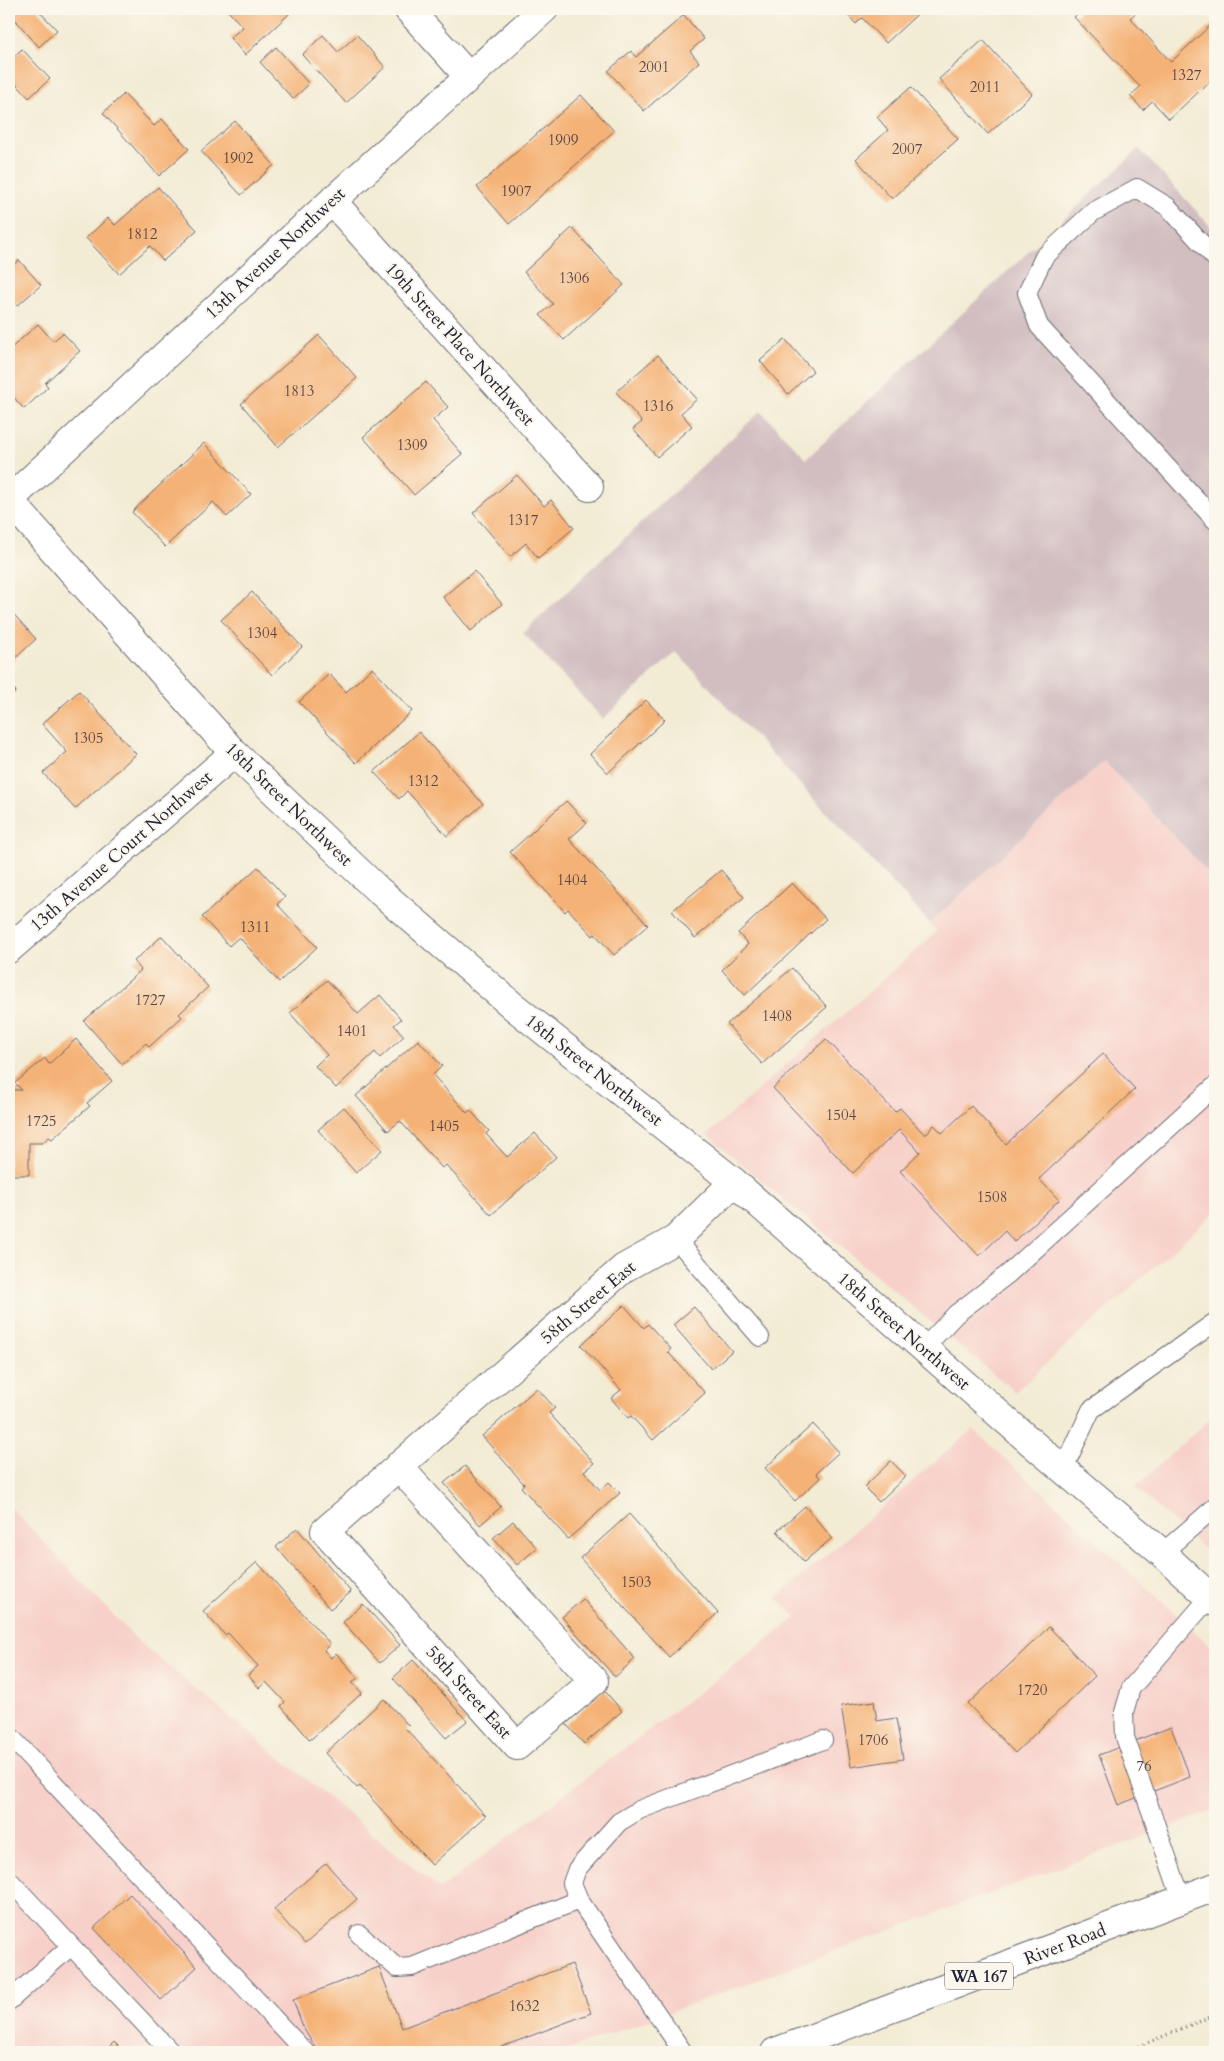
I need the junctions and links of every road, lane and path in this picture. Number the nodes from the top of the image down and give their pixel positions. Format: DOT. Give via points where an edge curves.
graph roads {
  1 [pos="408,9"];
  2 [pos="544,9"];
  3 [pos="469,77"];
  4 [pos="332,201"];
  5 [pos="1215,258"];
  6 [pos="589,488"];
  7 [pos="9,500"];
  8 [pos="1215,520"];
  9 [pos="234,753"];
  10 [pos="9,949"];
  11 [pos="1215,1086"];
  12 [pos="734,1182"];
  13 [pos="676,1239"];
  14 [pos="1215,1322"];
  15 [pos="760,1337"];
  16 [pos="924,1348"];
  17 [pos="398,1466"];
  18 [pos="1063,1470"];
  19 [pos="1215,1507"];
  20 [pos="1162,1552"];
  21 [pos="1213,1600"];
  22 [pos="9,1734"];
  23 [pos="823,1740"];
  24 [pos="9,1880"];
  25 [pos="1215,1887"];
  26 [pos="579,1900"];
  27 [pos="1182,1900"];
  28 [pos="359,1934"];
  29 [pos="71,1946"];
  30 [pos="9,2001"];
  31 [pos="1215,2015"];
  32 [pos="170,2052"];
  33 [pos="305,2052"];
  34 [pos="683,2052"];
  35 [pos="775,2052"];
  36 [pos="1125,2052"];
  1 -- 3 [label="street"];
  2 -- 3 [label="street, 13th Avenue Northwest"];
  3 -- 4 [label="street, 13th Avenue Northwest"];
  4 -- 6 [label="street, 19th Street Place Northwest"];
  4 -- 7 [label="street, 13th Avenue Northwest"];
  5 -- 8 [label="lane" via="1168,207 1137,188 1093,212 1044,257 1028,293 1039,326"];
  7 -- 9 [label="street, 18th Street Northwest"];
  9 -- 10 [label="street, 13th Avenue Court Northwest"];
  9 -- 12 [label="street, 18th Street Northwest" via="377,889 513,1006"];
  11 -- 16 [label="lane" via="1008,1274 956,1314"];
  12 -- 13 [label="street, 58th Street East"];
  12 -- 16 [label="street, 18th Street Northwest"];
  13 -- 15 [label="lane"];
  13 -- 17 [label="street, 58th Street East" via="624,1268"];
  14 -- 18 [label="lane" via="1091,1410"];
  16 -- 18 [label="street, 18th Street Northwest"];
  17 -- 17 [label="street, 58th Street East" via="594,1680 517,1746 325,1531"];
  18 -- 20 [label="street, 18th Street Northwest"];
  19 -- 20 [label="lane"];
  20 -- 21 [label="street, 18th Street Northwest"];
  21 -- 27 [label="lane" via="1131,1688 1124,1712 1125,1737"];
  22 -- 33 [label="lane"];
  23 -- 26 [label="lane" via="639,1810 619,1822 578,1869 572,1883"];
  24 -- 29 [label="lane"];
  25 -- 27 [label="street, River Road / WA 167"];
  26 -- 28 [label="lane" via="412,1966 397,1968"];
  26 -- 34 [label="lane"];
  27 -- 35 [label="street, River Road / WA 167"];
  29 -- 30 [label="lane"];
  29 -- 32 [label="lane"];
  31 -- 36 [label="path"];
}
